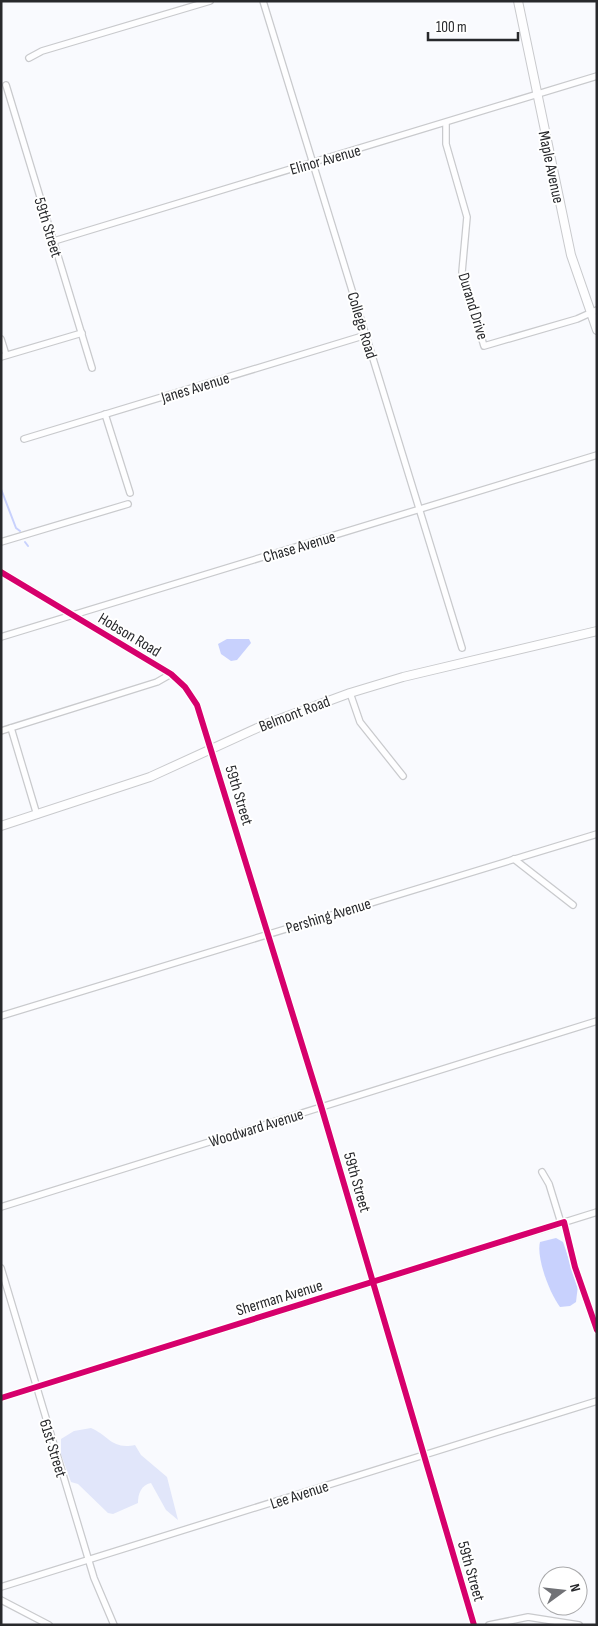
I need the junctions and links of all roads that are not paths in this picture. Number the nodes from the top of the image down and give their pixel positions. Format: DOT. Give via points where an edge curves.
graph roads {
  1 [pos="210,1"];
  2 [pos="263,1"];
  3 [pos="518,1"];
  4 [pos="29,58"];
  5 [pos="597,76"];
  6 [pos="6,85"];
  7 [pos="537,95"];
  8 [pos="446,124"];
  9 [pos="314,162"];
  10 [pos="54,241"];
  11 [pos="593,311"];
  12 [pos="597,330"];
  13 [pos="82,334"];
  14 [pos="366,335"];
  15 [pos="1,339"];
  16 [pos="4,356"];
  17 [pos="92,368"];
  18 [pos="105,414"];
  19 [pos="24,439"];
  20 [pos="597,455"];
  21 [pos="130,493"];
  22 [pos="128,504"];
  23 [pos="420,509"];
  24 [pos="1,542"];
  25 [pos="1,572"];
  26 [pos="72,615"];
  27 [pos="597,631"];
  28 [pos="1,637"];
  29 [pos="462,648"];
  30 [pos="171,674"];
  31 [pos="350,693"];
  32 [pos="10,728"];
  33 [pos="1,731"];
  34 [pos="211,749"];
  35 [pos="403,776"];
  36 [pos="37,815"];
  37 [pos="1,826"];
  38 [pos="597,834"];
  39 [pos="514,859"];
  40 [pos="573,905"];
  41 [pos="268,934"];
  42 [pos="1,1016"];
  43 [pos="597,1021"];
  44 [pos="321,1106"];
  45 [pos="542,1172"];
  46 [pos="1,1207"];
  47 [pos="597,1212"];
  48 [pos="561,1223"];
  49 [pos="1,1268"];
  50 [pos="373,1282"];
  51 [pos="36,1387"];
  52 [pos="1,1398"];
  53 [pos="597,1401"];
  54 [pos="424,1455"];
  55 [pos="89,1559"];
  56 [pos="1,1587"];
  57 [pos="1,1600"];
  58 [pos="49,1625"];
  59 [pos="114,1625"];
  60 [pos="474,1625"];
  61 [pos="489,1625"];
  62 [pos="580,1625"];
  1 -- 4 [label="street" via="42,51"];
  2 -- 9 [label="street, College Road"];
  3 -- 7 [label="main road, Maple Avenue"];
  5 -- 7 [label="street, Elinor Avenue"];
  6 -- 10 [label="street, 59th Street"];
  7 -- 8 [label="street, Elinor Avenue"];
  7 -- 11 [label="main road, Maple Avenue" via="571,255"];
  8 -- 9 [label="street, Elinor Avenue"];
  8 -- 11 [label="street, Durand Drive" via="446,144 467,217 462,272 484,346"];
  9 -- 10 [label="street, Elinor Avenue"];
  9 -- 14 [label="street, College Road"];
  10 -- 13 [label="street, 59th Street"];
  11 -- 12 [label="main road, Maple Avenue"];
  13 -- 16 [label="street"];
  13 -- 17 [label="street, 59th Street"];
  14 -- 18 [label="street, Janes Avenue"];
  14 -- 23 [label="street, College Road"];
  15 -- 16 [label="street"];
  18 -- 19 [label="street, Janes Avenue"];
  18 -- 21 [label="street"];
  20 -- 23 [label="street, Chase Avenue"];
  22 -- 24 [label="street"];
  23 -- 26 [label="street, Chase Avenue"];
  23 -- 29 [label="street, College Road"];
  25 -- 26 [label="street, Hobson Road"];
  26 -- 28 [label="street, Chase Avenue"];
  26 -- 30 [label="street, Hobson Road"];
  27 -- 31 [label="main road, Belmont Road" via="403,677"];
  30 -- 32 [label="street" via="157,682"];
  30 -- 34 [label="street, Hobson Road" via="192,696"];
  31 -- 34 [label="main road, Belmont Road" via="291,713"];
  31 -- 35 [label="street" via="360,722"];
  32 -- 33 [label="street"];
  32 -- 36 [label="street"];
  34 -- 36 [label="main road, Belmont Road" via="150,777"];
  34 -- 41 [label="street, 59th Street"];
  36 -- 37 [label="main road, Belmont Road"];
  38 -- 39 [label="street, Pershing Avenue"];
  39 -- 40 [label="street"];
  39 -- 41 [label="street, Pershing Avenue"];
  41 -- 42 [label="street, Pershing Avenue"];
  41 -- 44 [label="street, 59th Street"];
  43 -- 44 [label="street, Woodward Avenue"];
  44 -- 46 [label="street, Woodward Avenue"];
  44 -- 50 [label="street, 59th Street"];
  45 -- 48 [label="street"];
  47 -- 48 [label="street, Sherman Avenue"];
  48 -- 50 [label="street, Sherman Avenue"];
  49 -- 51 [label="street, 61st Street"];
  50 -- 51 [label="street, Sherman Avenue"];
  50 -- 54 [label="street, 59th Street"];
  51 -- 52 [label="street, Sherman Avenue"];
  51 -- 55 [label="street, 61st Street"];
  53 -- 54 [label="street, Lee Avenue"];
  54 -- 55 [label="street, Lee Avenue"];
  54 -- 60 [label="street, 59th Street"];
  55 -- 56 [label="street, Lee Avenue"];
  55 -- 59 [label="street, 61st Street"];
  57 -- 58 [label="street"];
  61 -- 62 [label="street" via="528,1617"];
}
